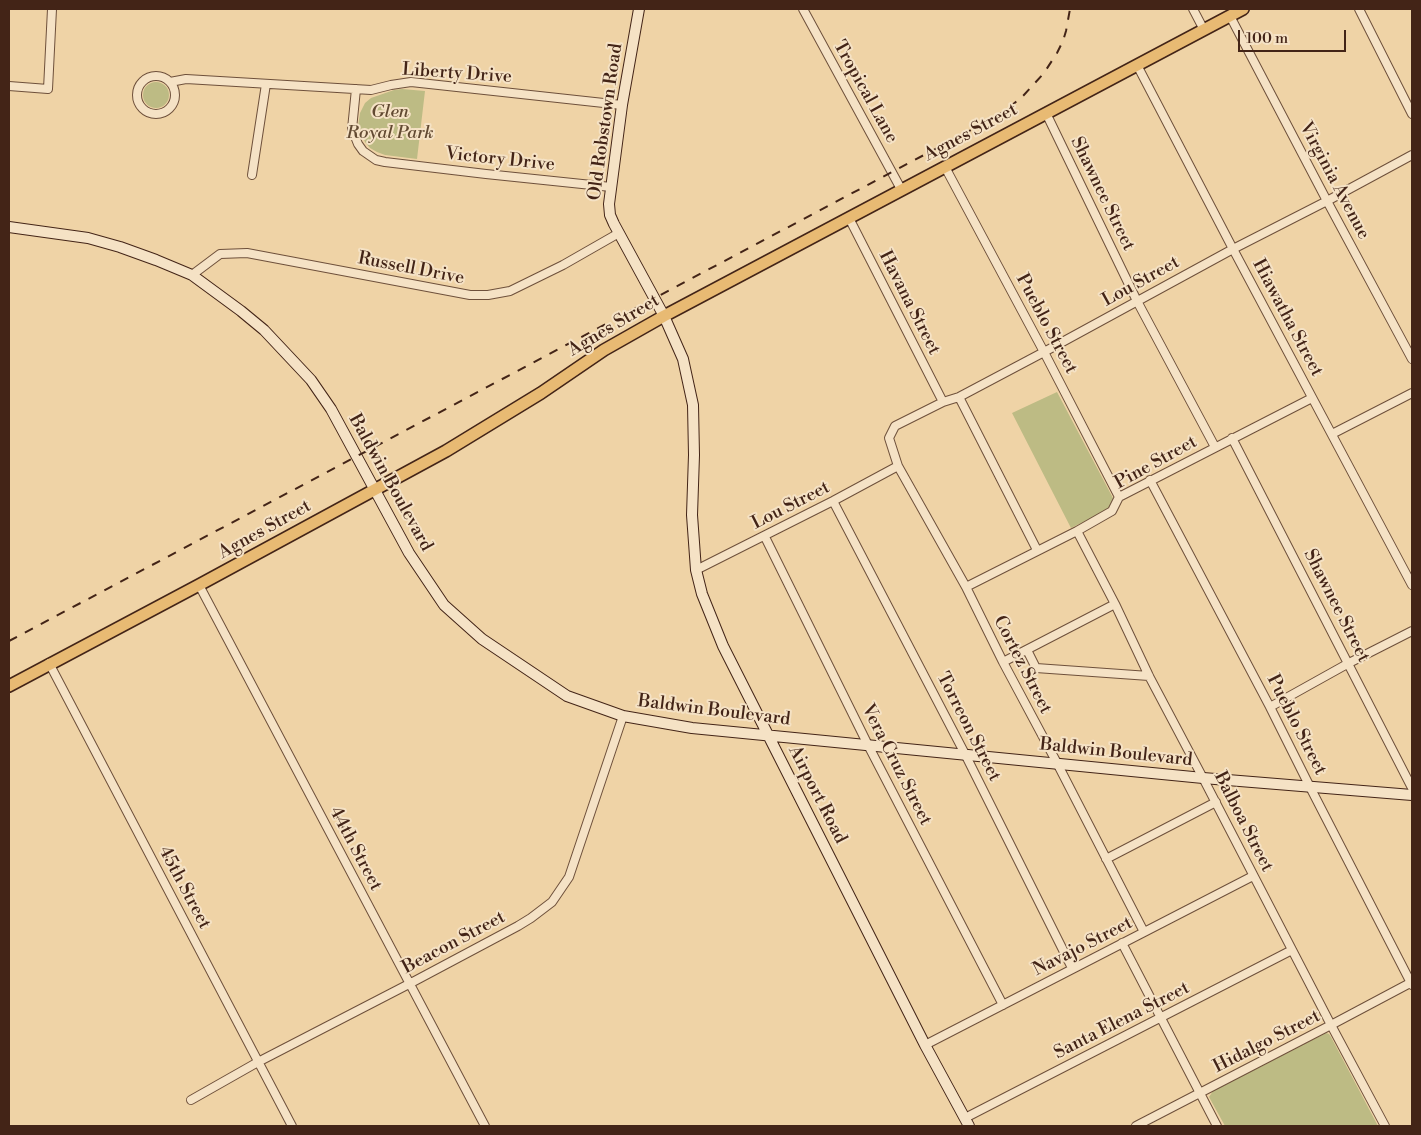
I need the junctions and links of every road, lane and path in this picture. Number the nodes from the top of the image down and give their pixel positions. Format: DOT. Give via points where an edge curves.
graph roads {
  1 [pos="52,9"];
  2 [pos="639,9"];
  3 [pos="803,9"];
  4 [pos="1193,9"];
  5 [pos="1243,9"];
  6 [pos="1359,9"];
  7 [pos="1230,16"];
  8 [pos="1204,30"];
  9 [pos="1137,65"];
  10 [pos="170,82"];
  11 [pos="266,84"];
  12 [pos="9,86"];
  13 [pos="356,90"];
  14 [pos="622,105"];
  15 [pos="1046,113"];
  16 [pos="1412,114"];
  17 [pos="1412,155"];
  18 [pos="945,167"];
  19 [pos="252,175"];
  20 [pos="611,186"];
  21 [pos="901,190"];
  22 [pos="1327,201"];
  23 [pos="849,218"];
  24 [pos="9,227"];
  25 [pos="619,233"];
  26 [pos="1233,249"];
  27 [pos="192,275"];
  28 [pos="1137,301"];
  29 [pos="664,316"];
  30 [pos="1044,352"];
  31 [pos="1412,359"];
  32 [pos="1412,393"];
  33 [pos="959,397"];
  34 [pos="1312,398"];
  35 [pos="942,402"];
  36 [pos="1332,434"];
  37 [pos="889,438"];
  38 [pos="1232,438"];
  39 [pos="1216,447"];
  40 [pos="898,466"];
  41 [pos="1150,480"];
  42 [pos="374,490"];
  43 [pos="1119,497"];
  44 [pos="834,502"];
  45 [pos="1076,530"];
  46 [pos="765,537"];
  47 [pos="1037,550"];
  48 [pos="696,570"];
  49 [pos="199,585"];
  50 [pos="1412,585"];
  51 [pos="966,587"];
  52 [pos="1115,604"];
  53 [pos="1412,631"];
  54 [pos="1027,650"];
  55 [pos="1002,662"];
  56 [pos="49,663"];
  57 [pos="1349,663"];
  58 [pos="1149,676"];
  59 [pos="9,686"];
  60 [pos="1270,707"];
  61 [pos="623,716"];
  62 [pos="769,735"];
  63 [pos="868,745"];
  64 [pos="965,754"];
  65 [pos="1057,763"];
  66 [pos="1203,778"];
  67 [pos="1310,787"];
  68 [pos="1412,788"];
  69 [pos="1412,795"];
  70 [pos="1216,802"];
  71 [pos="1106,858"];
  72 [pos="1253,876"];
  73 [pos="1144,932"];
  74 [pos="1122,943"];
  75 [pos="1292,950"];
  76 [pos="1072,968"];
  77 [pos="1412,983"];
  78 [pos="410,984"];
  79 [pos="1003,1005"];
  80 [pos="1161,1018"];
  81 [pos="1331,1025"];
  82 [pos="926,1044"];
  83 [pos="258,1062"];
  84 [pos="1200,1094"];
  85 [pos="191,1100"];
  86 [pos="967,1122"];
  87 [pos="292,1126"];
  88 [pos="485,1126"];
  89 [pos="1136,1126"];
  90 [pos="1217,1126"];
  91 [pos="1385,1126"];
  1 -- 12 [label="street" via="48,89"];
  2 -- 14 [label="main road, Old Robstown Road"];
  3 -- 21 [label="street, Tropical Lane"];
  4 -- 8 [label="street"];
  5 -- 7 [label="main road, Agnes Street"];
  6 -- 16 [label="street"];
  7 -- 8 [label="main road, Agnes Street"];
  7 -- 22 [label="street, Virginia Avenue"];
  8 -- 9 [label="main road, Agnes Street"];
  9 -- 15 [label="main road, Agnes Street"];
  9 -- 26 [label="street, Hiawatha Street"];
  10 -- 10 [label="street" via="163,77 147,78 137,90 139,105 152,114 167,110 175,96"];
  10 -- 11 [label="street, Liberty Drive" via="186,79"];
  11 -- 13 [label="street, Liberty Drive"];
  11 -- 19 [label="street"];
  13 -- 14 [label="street, Liberty Drive" via="411,82"];
  13 -- 20 [label="street, Victory Drive" via="352,129 363,151 376,160"];
  14 -- 20 [label="main road, Old Robstown Road"];
  15 -- 18 [label="main road, Agnes Street"];
  15 -- 28 [label="street, Shawnee Street"];
  17 -- 22 [label="street, Lou Street"];
  18 -- 21 [label="main road, Agnes Street"];
  18 -- 30 [label="street, Pueblo Street"];
  20 -- 25 [label="main road, Old Robstown Road" via="610,214"];
  21 -- 23 [label="main road, Agnes Street"];
  22 -- 26 [label="street, Lou Street"];
  22 -- 31 [label="street, Virginia Avenue"];
  23 -- 29 [label="main road, Agnes Street"];
  23 -- 35 [label="street, Havana Street"];
  24 -- 27 [label="main road, Baldwin Boulevard" via="88,238"];
  25 -- 27 [label="street, Russell Drive" via="510,291 488,295 470,295 247,252 220,254"];
  25 -- 29 [label="main road, Old Robstown Road"];
  26 -- 28 [label="street, Lou Street"];
  26 -- 34 [label="street, Hiawatha Street"];
  27 -- 42 [label="main road, Baldwin Boulevard" via="264,330 311,380 331,409"];
  28 -- 30 [label="street, Lou Street"];
  28 -- 39 [label="street, Shawnee Street"];
  29 -- 42 [label="main road, Agnes Street" via="604,350 446,451"];
  29 -- 48 [label="main road, Airport Road" via="683,359 693,405 692,515"];
  30 -- 33 [label="street, Lou Street"];
  30 -- 43 [label="street, Pueblo Street"];
  32 -- 36 [label="street"];
  33 -- 35 [label="street, Lou Street"];
  33 -- 47 [label="street"];
  34 -- 36 [label="street, Hiawatha Street"];
  34 -- 38 [label="street, Pine Street"];
  35 -- 37 [label="street, Lou Street" via="895,426"];
  36 -- 50 [label="street, Hiawatha Street"];
  37 -- 40 [label="street, Cortez Street"];
  38 -- 39 [label="street, Pine Street"];
  38 -- 57 [label="street, Shawnee Street"];
  39 -- 41 [label="street, Pine Street"];
  40 -- 44 [label="street, Lou Street"];
  40 -- 51 [label="street, Cortez Street"];
  41 -- 43 [label="street, Pine Street"];
  41 -- 60 [label="street, Pueblo Street"];
  42 -- 49 [label="main road, Agnes Street"];
  42 -- 61 [label="main road, Baldwin Boulevard" via="409,553 444,605 482,639 566,696"];
  43 -- 45 [label="street, Pine Street" via="1112,511"];
  44 -- 46 [label="street, Lou Street"];
  44 -- 64 [label="street, Torreon Street"];
  45 -- 47 [label="street, Pine Street"];
  45 -- 52 [label="street, Balboa Street"];
  46 -- 48 [label="street, Lou Street"];
  46 -- 63 [label="street, Vera Cruz Street"];
  47 -- 51 [label="street, Pine Street"];
  48 -- 62 [label="main road, Airport Road" via="723,646"];
  49 -- 56 [label="main road, Agnes Street"];
  49 -- 78 [label="street, 44th Street"];
  51 -- 55 [label="street, Cortez Street"];
  52 -- 54 [label="street"];
  52 -- 58 [label="street, Balboa Street"];
  53 -- 57 [label="street"];
  54 -- 55 [label="street"];
  54 -- 58 [label="street" via="1036,668"];
  55 -- 65 [label="street, Cortez Street"];
  56 -- 59 [label="main road, Agnes Street"];
  56 -- 83 [label="street, 45th Street"];
  57 -- 60 [label="street"];
  57 -- 68 [label="street, Shawnee Street"];
  58 -- 66 [label="street, Balboa Street"];
  60 -- 67 [label="street, Pueblo Street"];
  61 -- 62 [label="main road, Baldwin Boulevard" via="692,728"];
  61 -- 78 [label="street, Beacon Street" via="569,877 552,902 531,918"];
  62 -- 63 [label="main road, Baldwin Boulevard"];
  62 -- 82 [label="main road, Airport Road"];
  63 -- 64 [label="main road, Baldwin Boulevard"];
  63 -- 79 [label="street, Vera Cruz Street"];
  64 -- 65 [label="main road, Baldwin Boulevard"];
  64 -- 76 [label="street, Torreon Street"];
  65 -- 66 [label="main road, Baldwin Boulevard"];
  65 -- 71 [label="street, Cortez Street"];
  66 -- 67 [label="main road, Baldwin Boulevard"];
  66 -- 70 [label="street, Balboa Street"];
  67 -- 69 [label="main road, Baldwin Boulevard"];
  67 -- 77 [label="street, Pueblo Street"];
  70 -- 71 [label="street"];
  70 -- 72 [label="street, Balboa Street"];
  71 -- 73 [label="street, Cortez Street"];
  72 -- 73 [label="street, Navajo Street"];
  72 -- 75 [label="street, Balboa Street"];
  73 -- 74 [label="street, Navajo Street"];
  74 -- 76 [label="street, Navajo Street"];
  74 -- 80 [label="street"];
  75 -- 80 [label="street, Santa Elena Street"];
  75 -- 81 [label="street, Balboa Street"];
  76 -- 79 [label="street, Navajo Street"];
  77 -- 81 [label="street, Hidalgo Street"];
  78 -- 83 [label="street, Beacon Street"];
  78 -- 88 [label="street, 44th Street"];
  79 -- 82 [label="street, Navajo Street"];
  80 -- 84 [label="street"];
  80 -- 86 [label="street, Santa Elena Street"];
  81 -- 84 [label="street, Hidalgo Street"];
  81 -- 91 [label="street, Balboa Street"];
  82 -- 86 [label="main road, Airport Road"];
  83 -- 85 [label="street, Beacon Street"];
  83 -- 87 [label="street, 45th Street"];
  84 -- 89 [label="street, Hidalgo Street"];
  84 -- 90 [label="street"];
}
